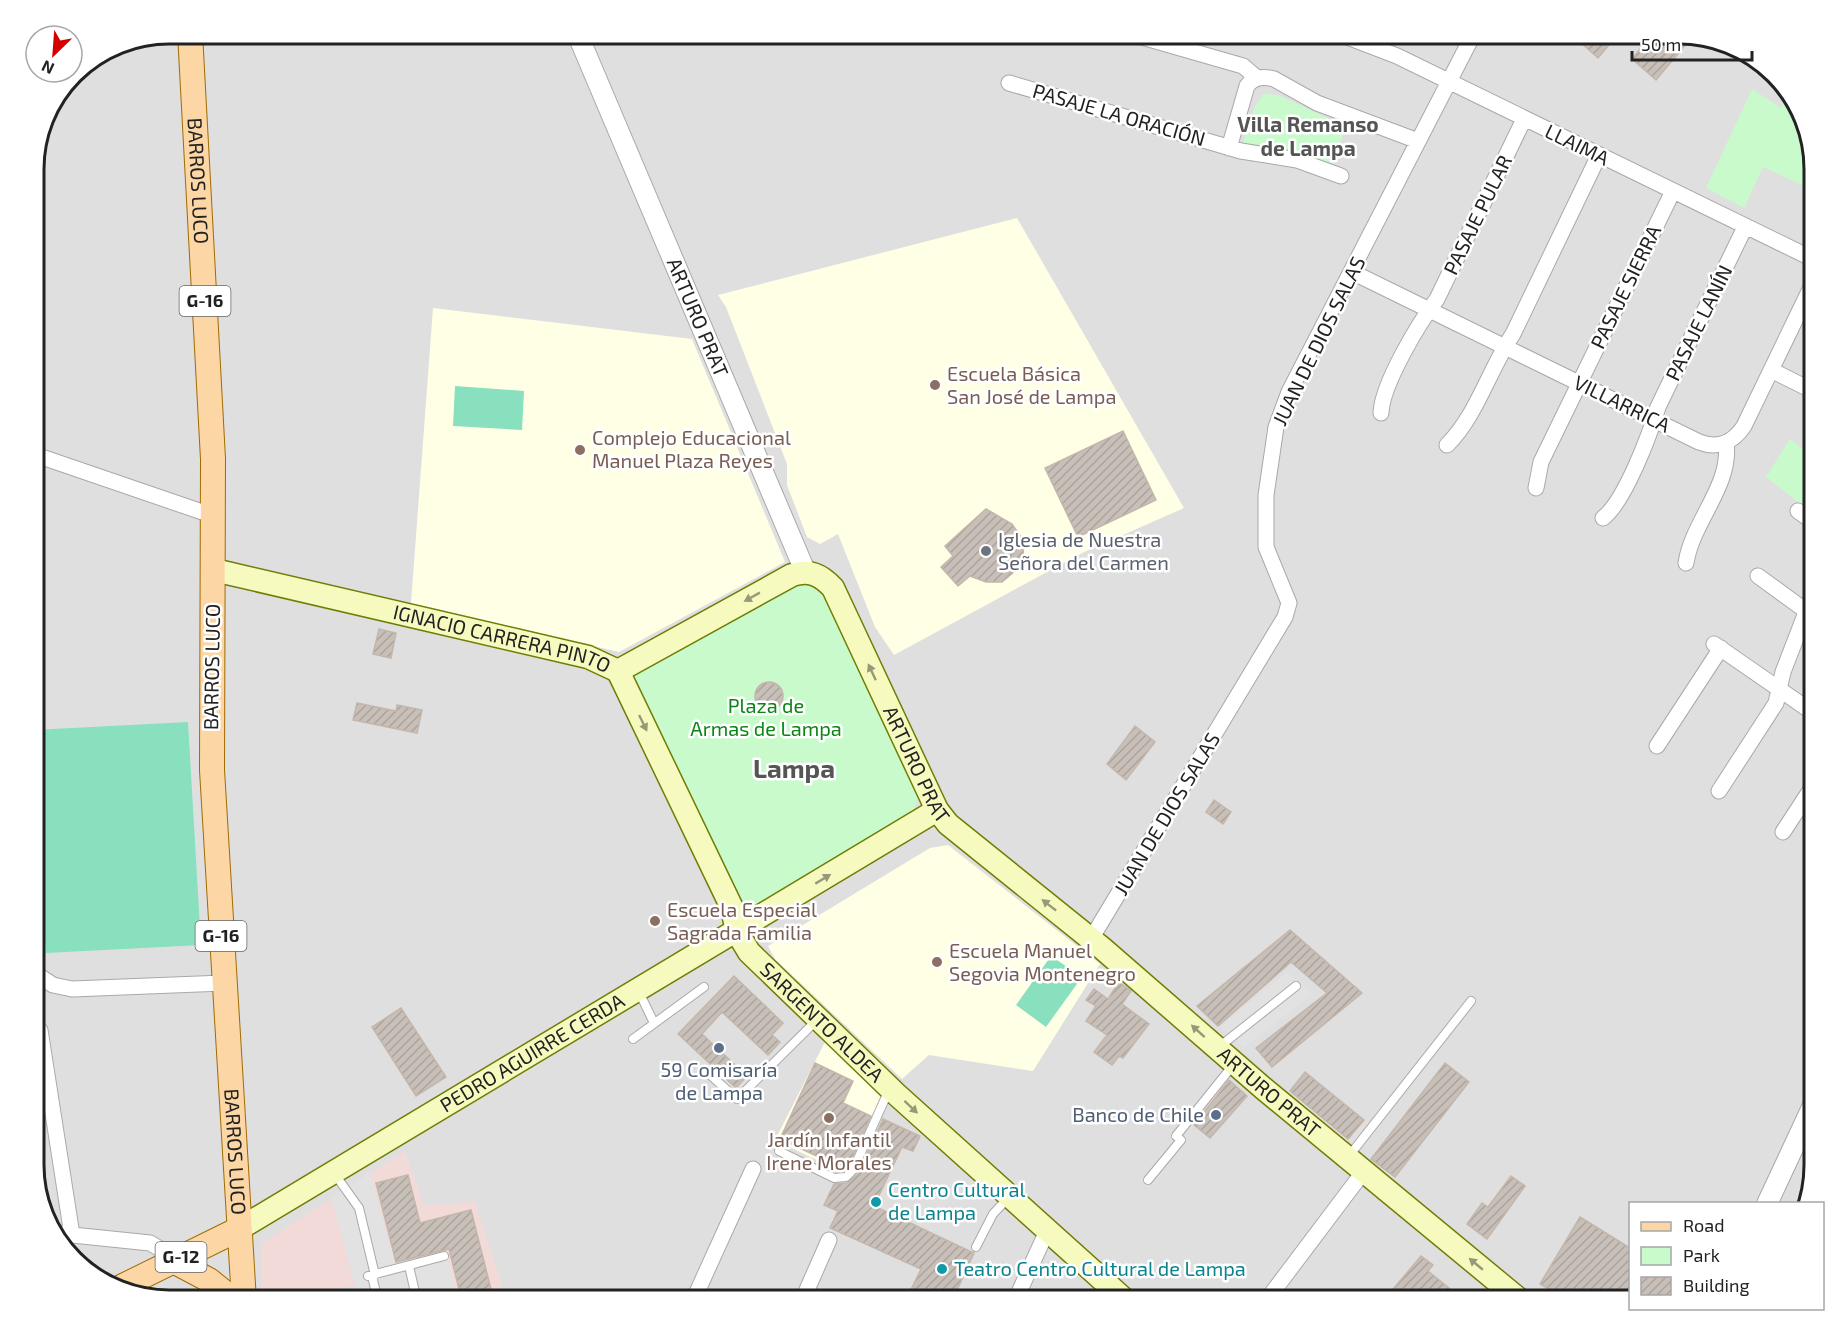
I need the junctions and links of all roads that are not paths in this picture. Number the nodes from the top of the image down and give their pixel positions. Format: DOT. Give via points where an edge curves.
graph roads {
  1 [pos="191,44"];
  2 [pos="582,44"];
  3 [pos="1167,44"];
  4 [pos="1366,44"];
  5 [pos="1468,44"];
  6 [pos="1257,78"];
  7 [pos="1448,82"];
  8 [pos="1009,83"];
  9 [pos="1524,119"];
  10 [pos="1418,141"];
  11 [pos="1229,148"];
  12 [pos="1599,155"];
  13 [pos="1341,176"];
  14 [pos="1673,191"];
  15 [pos="1745,227"];
  16 [pos="1804,255"];
  17 [pos="1352,272"];
  18 [pos="1804,302"];
  19 [pos="1429,310"];
  20 [pos="1504,347"];
  21 [pos="1771,370"];
  22 [pos="1579,383"];
  23 [pos="1804,386"];
  24 [pos="1381,413"];
  25 [pos="1654,420"];
  26 [pos="1726,443"];
  27 [pos="1447,445"];
  28 [pos="44,458"];
  29 [pos="1536,488"];
  30 [pos="1798,511"];
  31 [pos="1804,515"];
  32 [pos="214,516"];
  33 [pos="1603,518"];
  34 [pos="1686,563"];
  35 [pos="214,570"];
  36 [pos="805,571"];
  37 [pos="1758,576"];
  38 [pos="1804,610"];
  39 [pos="1804,617"];
  40 [pos="618,671"];
  41 [pos="1779,689"];
  42 [pos="1804,706"];
  43 [pos="1657,746"];
  44 [pos="1719,791"];
  45 [pos="1804,800"];
  46 [pos="937,810"];
  47 [pos="1783,832"];
  48 [pos="737,932"];
  49 [pos="1091,939"];
  50 [pos="44,979"];
  51 [pos="224,983"];
  52 [pos="1296,986"];
  53 [pos="704,987"];
  54 [pos="639,990"];
  55 [pos="1471,1001"];
  56 [pos="818,1019"];
  57 [pos="654,1023"];
  58 [pos="633,1039"];
  59 [pos="1218,1048"];
  60 [pos="44,1056"];
  61 [pos="1235,1063"];
  62 [pos="708,1073"];
  63 [pos="890,1088"];
  64 [pos="1804,1124"];
  65 [pos="779,1151"];
  66 [pos="1356,1164"];
  67 [pos="753,1169"];
  68 [pos="334,1172"];
  69 [pos="1148,1180"];
  70 [pos="1009,1197"];
  71 [pos="1767,1202"];
  72 [pos="239,1229"];
  73 [pos="1047,1231"];
  74 [pos="64,1234"];
  75 [pos="72,1235"];
  76 [pos="829,1240"];
  77 [pos="976,1247"];
  78 [pos="444,1256"];
  79 [pos="173,1261"];
  80 [pos="408,1266"];
  81 [pos="372,1276"];
  82 [pos="127,1284"];
  83 [pos="221,1290"];
  84 [pos="243,1290"];
  85 [pos="375,1290"];
  86 [pos="414,1290"];
  87 [pos="698,1290"];
  88 [pos="807,1290"];
  89 [pos="1020,1290"];
  90 [pos="1114,1290"];
  91 [pos="1273,1290"];
  92 [pos="1508,1290"];
  1 -- 32 [label="main road, BARROS LUCO / G-16"];
  2 -- 36 [label="street, ARTURO PRAT"];
  3 -- 6 [label="street" via="1244,66"];
  4 -- 7 [label="street, LLAIMA"];
  5 -- 7 [label="street, JUAN DE DIOS SALAS"];
  6 -- 10 [label="street" via="1274,79 1317,103"];
  6 -- 11 [label="street" via="1247,86"];
  7 -- 9 [label="street, LLAIMA"];
  7 -- 10 [label="street, JUAN DE DIOS SALAS"];
  8 -- 11 [label="street, PASAJE LA ORACIÓN"];
  9 -- 12 [label="street, LLAIMA"];
  9 -- 19 [label="street, PASAJE PULAR"];
  10 -- 17 [label="street, JUAN DE DIOS SALAS"];
  11 -- 13 [label="street, PASAJE LA ORACIÓN" via="1298,160"];
  12 -- 14 [label="street, LLAIMA"];
  12 -- 20 [label="street"];
  14 -- 15 [label="street, LLAIMA"];
  14 -- 22 [label="street, PASAJE SIERRA"];
  15 -- 16 [label="street, LLAIMA"];
  15 -- 25 [label="street, PASAJE LANÍN"];
  17 -- 19 [label="street, VILLARRICA"];
  17 -- 49 [label="street, JUAN DE DIOS SALAS" via="1289,392 1272,442 1266,547 1289,603 1285,617"];
  18 -- 21 [label="street"];
  19 -- 20 [label="street, VILLARRICA"];
  19 -- 24 [label="street, PASAJE PULAR" via="1386,391"];
  20 -- 22 [label="street, VILLARRICA"];
  20 -- 27 [label="street" via="1466,422"];
  21 -- 23 [label="street"];
  21 -- 26 [label="street" via="1739,433"];
  22 -- 25 [label="street, VILLARRICA"];
  22 -- 29 [label="street, PASAJE SIERRA" via="1541,462"];
  25 -- 26 [label="street, VILLARRICA" via="1705,444"];
  25 -- 33 [label="street, PASAJE LANÍN" via="1618,501"];
  26 -- 34 [label="street" via="1725,467"];
  28 -- 32 [label="street"];
  30 -- 31 [label="street"];
  32 -- 35 [label="main road, BARROS LUCO / G-16"];
  35 -- 40 [label="main road, IGNACIO CARRERA PINTO" via="588,657"];
  35 -- 51 [label="main road, BARROS LUCO / G-16" via="212,760"];
  36 -- 40 [label="main road, IGNACIO CARRERA PINTO, one-way"];
  46 -- 36 [label="main road, ARTURO PRAT, one-way" via="833,588 821,577"];
  37 -- 38 [label="street"];
  39 -- 41 [label="street"];
  40 -- 48 [label="main road, SARGENTO ALDEA, one-way" via="732,908"];
  41 -- 42 [label="street"];
  41 -- 43 [label="street" via="1718,646"];
  41 -- 44 [label="street" via="1776,703"];
  45 -- 47 [label="street"];
  48 -- 46 [label="main road, PEDRO AGUIRRE CERDA, one-way"];
  49 -- 46 [label="main road, ARTURO PRAT, one-way" via="957,833"];
  48 -- 54 [label="main road, PEDRO AGUIRRE CERDA"];
  48 -- 56 [label="main road, SARGENTO ALDEA" via="749,952"];
  59 -- 49 [label="main road, ARTURO PRAT, one-way"];
  50 -- 51 [label="street" via="72,989"];
  51 -- 72 [label="main road, BARROS LUCO / G-16"];
  52 -- 59 [label="lane"];
  53 -- 57 [label="lane"];
  54 -- 57 [label="lane"];
  54 -- 68 [label="main road, PEDRO AGUIRRE CERDA"];
  55 -- 66 [label="lane"];
  56 -- 62 [label="lane" via="737,1099"];
  56 -- 63 [label="main road, SARGENTO ALDEA"];
  57 -- 58 [label="lane"];
  59 -- 61 [label="main road, ARTURO PRAT"];
  60 -- 75 [label="street"];
  61 -- 66 [label="main road, ARTURO PRAT"];
  61 -- 69 [label="lane" via="1176,1136 1181,1140"];
  63 -- 65 [label="lane" via="853,1170 846,1177 834,1178"];
  63 -- 70 [label="main road, SARGENTO ALDEA, one-way"];
  64 -- 71 [label="street"];
  66 -- 91 [label="street"];
  92 -- 66 [label="main road, ARTURO PRAT, one-way"];
  67 -- 87 [label="street"];
  68 -- 72 [label="main road, PEDRO AGUIRRE CERDA"];
  68 -- 81 [label="lane" via="359,1208"];
  70 -- 73 [label="main road, SARGENTO ALDEA"];
  70 -- 77 [label="lane" via="993,1214"];
  72 -- 79 [label="main road, PEDRO AGUIRRE CERDA / G-12"];
  72 -- 84 [label="main road, BARROS LUCO / G-16"];
  73 -- 89 [label="street"];
  73 -- 90 [label="main road, SARGENTO ALDEA"];
  74 -- 75 [label="street"];
  75 -- 79 [label="street" via="150,1244"];
  76 -- 88 [label="street"];
  78 -- 80 [label="lane"];
  79 -- 82 [label="main road, PEDRO AGUIRRE CERDA / G-12"];
  79 -- 83 [label="main road"];
  80 -- 81 [label="lane"];
  80 -- 86 [label="lane"];
  81 -- 85 [label="lane"];
}
